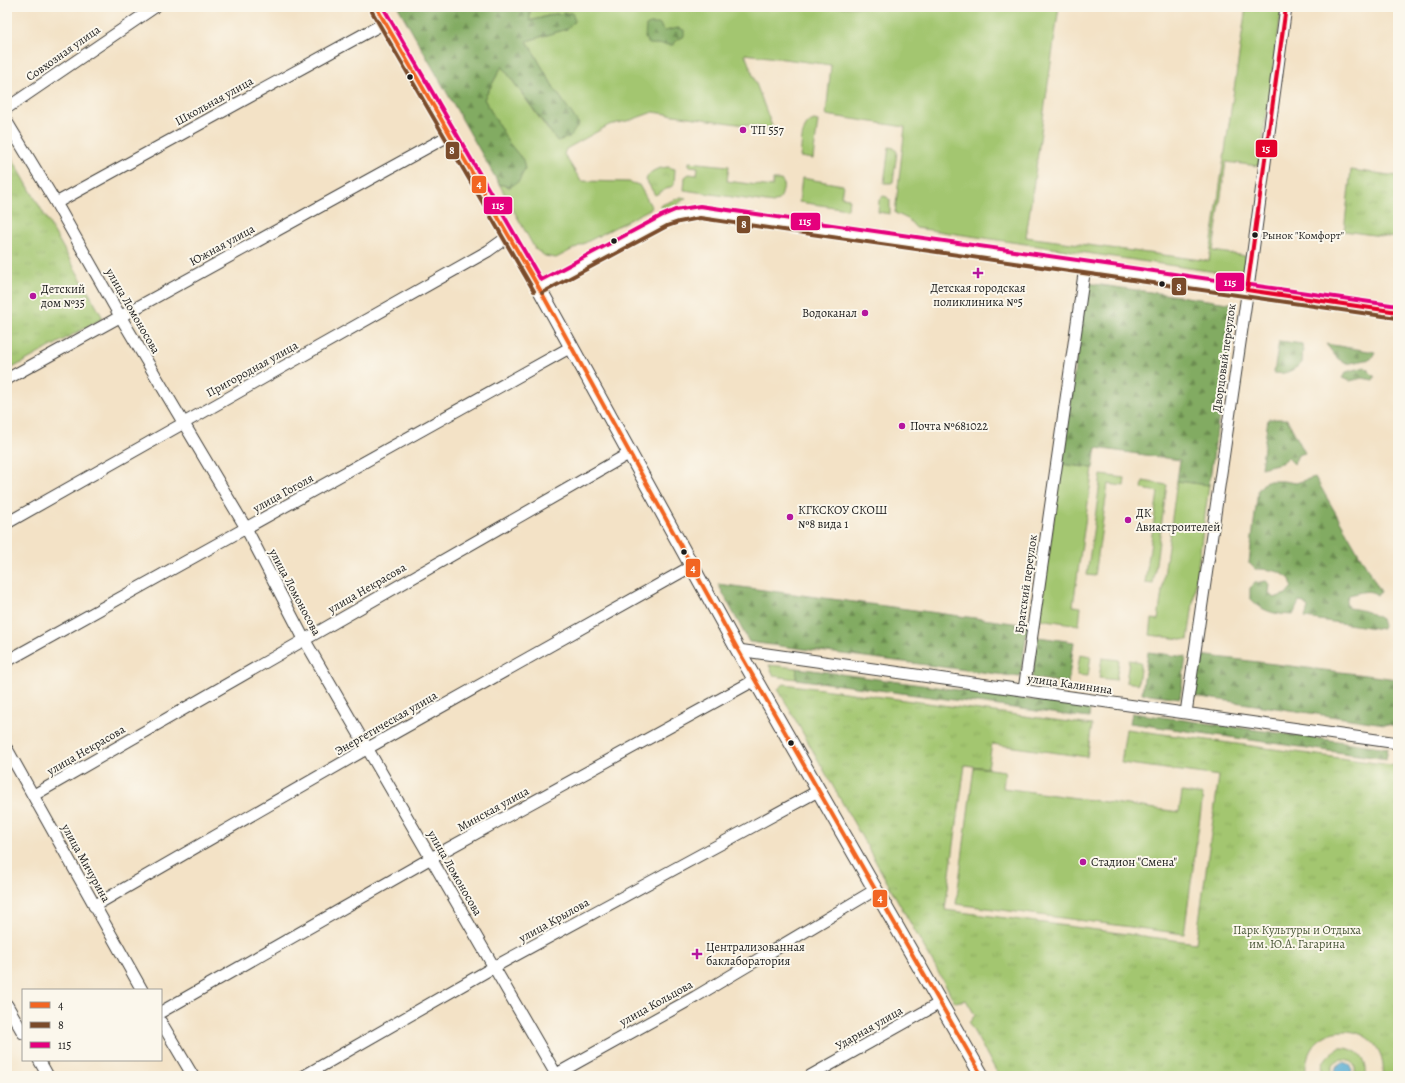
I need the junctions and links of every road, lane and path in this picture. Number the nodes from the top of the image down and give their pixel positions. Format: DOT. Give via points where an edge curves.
graph roads {
  1 [pos="154,7"];
  2 [pos="376,7"];
  3 [pos="1286,7"];
  4 [pos="386,23"];
  5 [pos="7,108"];
  6 [pos="7,122"];
  7 [pos="450,135"];
  8 [pos="56,203"];
  9 [pos="509,236"];
  10 [pos="1085,267"];
  11 [pos="539,288"];
  12 [pos="1247,290"];
  13 [pos="1398,312"];
  14 [pos="120,316"];
  15 [pos="571,347"];
  16 [pos="7,379"];
  17 [pos="184,422"];
  18 [pos="630,452"];
  19 [pos="7,522"];
  20 [pos="246,528"];
  21 [pos="692,566"];
  22 [pos="304,639"];
  23 [pos="738,650"];
  24 [pos="7,661"];
  25 [pos="755,680"];
  26 [pos="1024,690"];
  27 [pos="1186,713"];
  28 [pos="1398,743"];
  29 [pos="368,748"];
  30 [pos="7,749"];
  31 [pos="818,790"];
  32 [pos="34,795"];
  33 [pos="431,858"];
  34 [pos="876,890"];
  35 [pos="94,906"];
  36 [pos="494,967"];
  37 [pos="141,989"];
  38 [pos="940,1002"];
  39 [pos="7,1005"];
  40 [pos="162,1011"];
  41 [pos="162,1024"];
  42 [pos="22,1031"];
  43 [pos="39,1061"];
  44 [pos="555,1075"];
  45 [pos="48,1076"];
  46 [pos="193,1076"];
  47 [pos="304,1076"];
  48 [pos="810,1076"];
  49 [pos="982,1076"];
  1 -- 5 [label="street, Совхозная улица"];
  2 -- 4 [label="main road"];
  3 -- 12 [label="street, Дворцовый переулок"];
  4 -- 7 [label="main road"];
  4 -- 8 [label="street, Школьная улица"];
  6 -- 8 [label="street, улица Ломоносова"];
  7 -- 9 [label="main road"];
  7 -- 14 [label="street, Южная улица"];
  8 -- 14 [label="street, улица Ломоносова"];
  9 -- 11 [label="main road"];
  9 -- 17 [label="street, Пригородная улица" via="488,251"];
  10 -- 11 [label="main road" via="700,212 664,221"];
  10 -- 12 [label="main road"];
  10 -- 26 [label="street, Братский переулок"];
  11 -- 15 [label="main road"];
  12 -- 13 [label="main road"];
  12 -- 27 [label="street, Дворцовый переулок"];
  14 -- 16 [label="street, Южная улица"];
  14 -- 17 [label="street, улица Ломоносова"];
  15 -- 18 [label="main road"];
  15 -- 20 [label="street, улица Гоголя"];
  17 -- 19 [label="street, Пригородная улица"];
  17 -- 20 [label="street, улица Ломоносова"];
  18 -- 21 [label="main road"];
  18 -- 22 [label="street, улица Некрасова"];
  20 -- 22 [label="street, улица Ломоносова"];
  20 -- 24 [label="street, улица Гоголя"];
  21 -- 23 [label="main road"];
  21 -- 29 [label="street, Энергетическая улица"];
  22 -- 29 [label="street, улица Ломоносова"];
  22 -- 32 [label="street, улица Некрасова"];
  23 -- 25 [label="main road"];
  23 -- 26 [label="street, улица Калинина"];
  25 -- 31 [label="main road"];
  25 -- 33 [label="street, Минская улица"];
  26 -- 27 [label="street, улица Калинина"];
  27 -- 28 [label="street, улица Калинина"];
  29 -- 33 [label="street, улица Ломоносова"];
  29 -- 35 [label="street, Энергетическая улица"];
  30 -- 32 [label="street, улица Мичурина"];
  31 -- 34 [label="main road"];
  31 -- 36 [label="street, улица Крылова"];
  32 -- 35 [label="street, улица Мичурина"];
  33 -- 36 [label="street, улица Ломоносова"];
  33 -- 40 [label="street, Минская улица"];
  34 -- 38 [label="main road"];
  34 -- 44 [label="street, улица Кольцова" via="695,997"];
  35 -- 37 [label="street, улица Мичурина"];
  36 -- 44 [label="street, улица Ломоносова"];
  36 -- 47 [label="street, улица Крылова"];
  38 -- 48 [label="street, Ударная улица"];
  38 -- 49 [label="main road"];
  39 -- 42 [label="street"];
  41 -- 46 [label="street"];
  43 -- 45 [label="street"];
}
